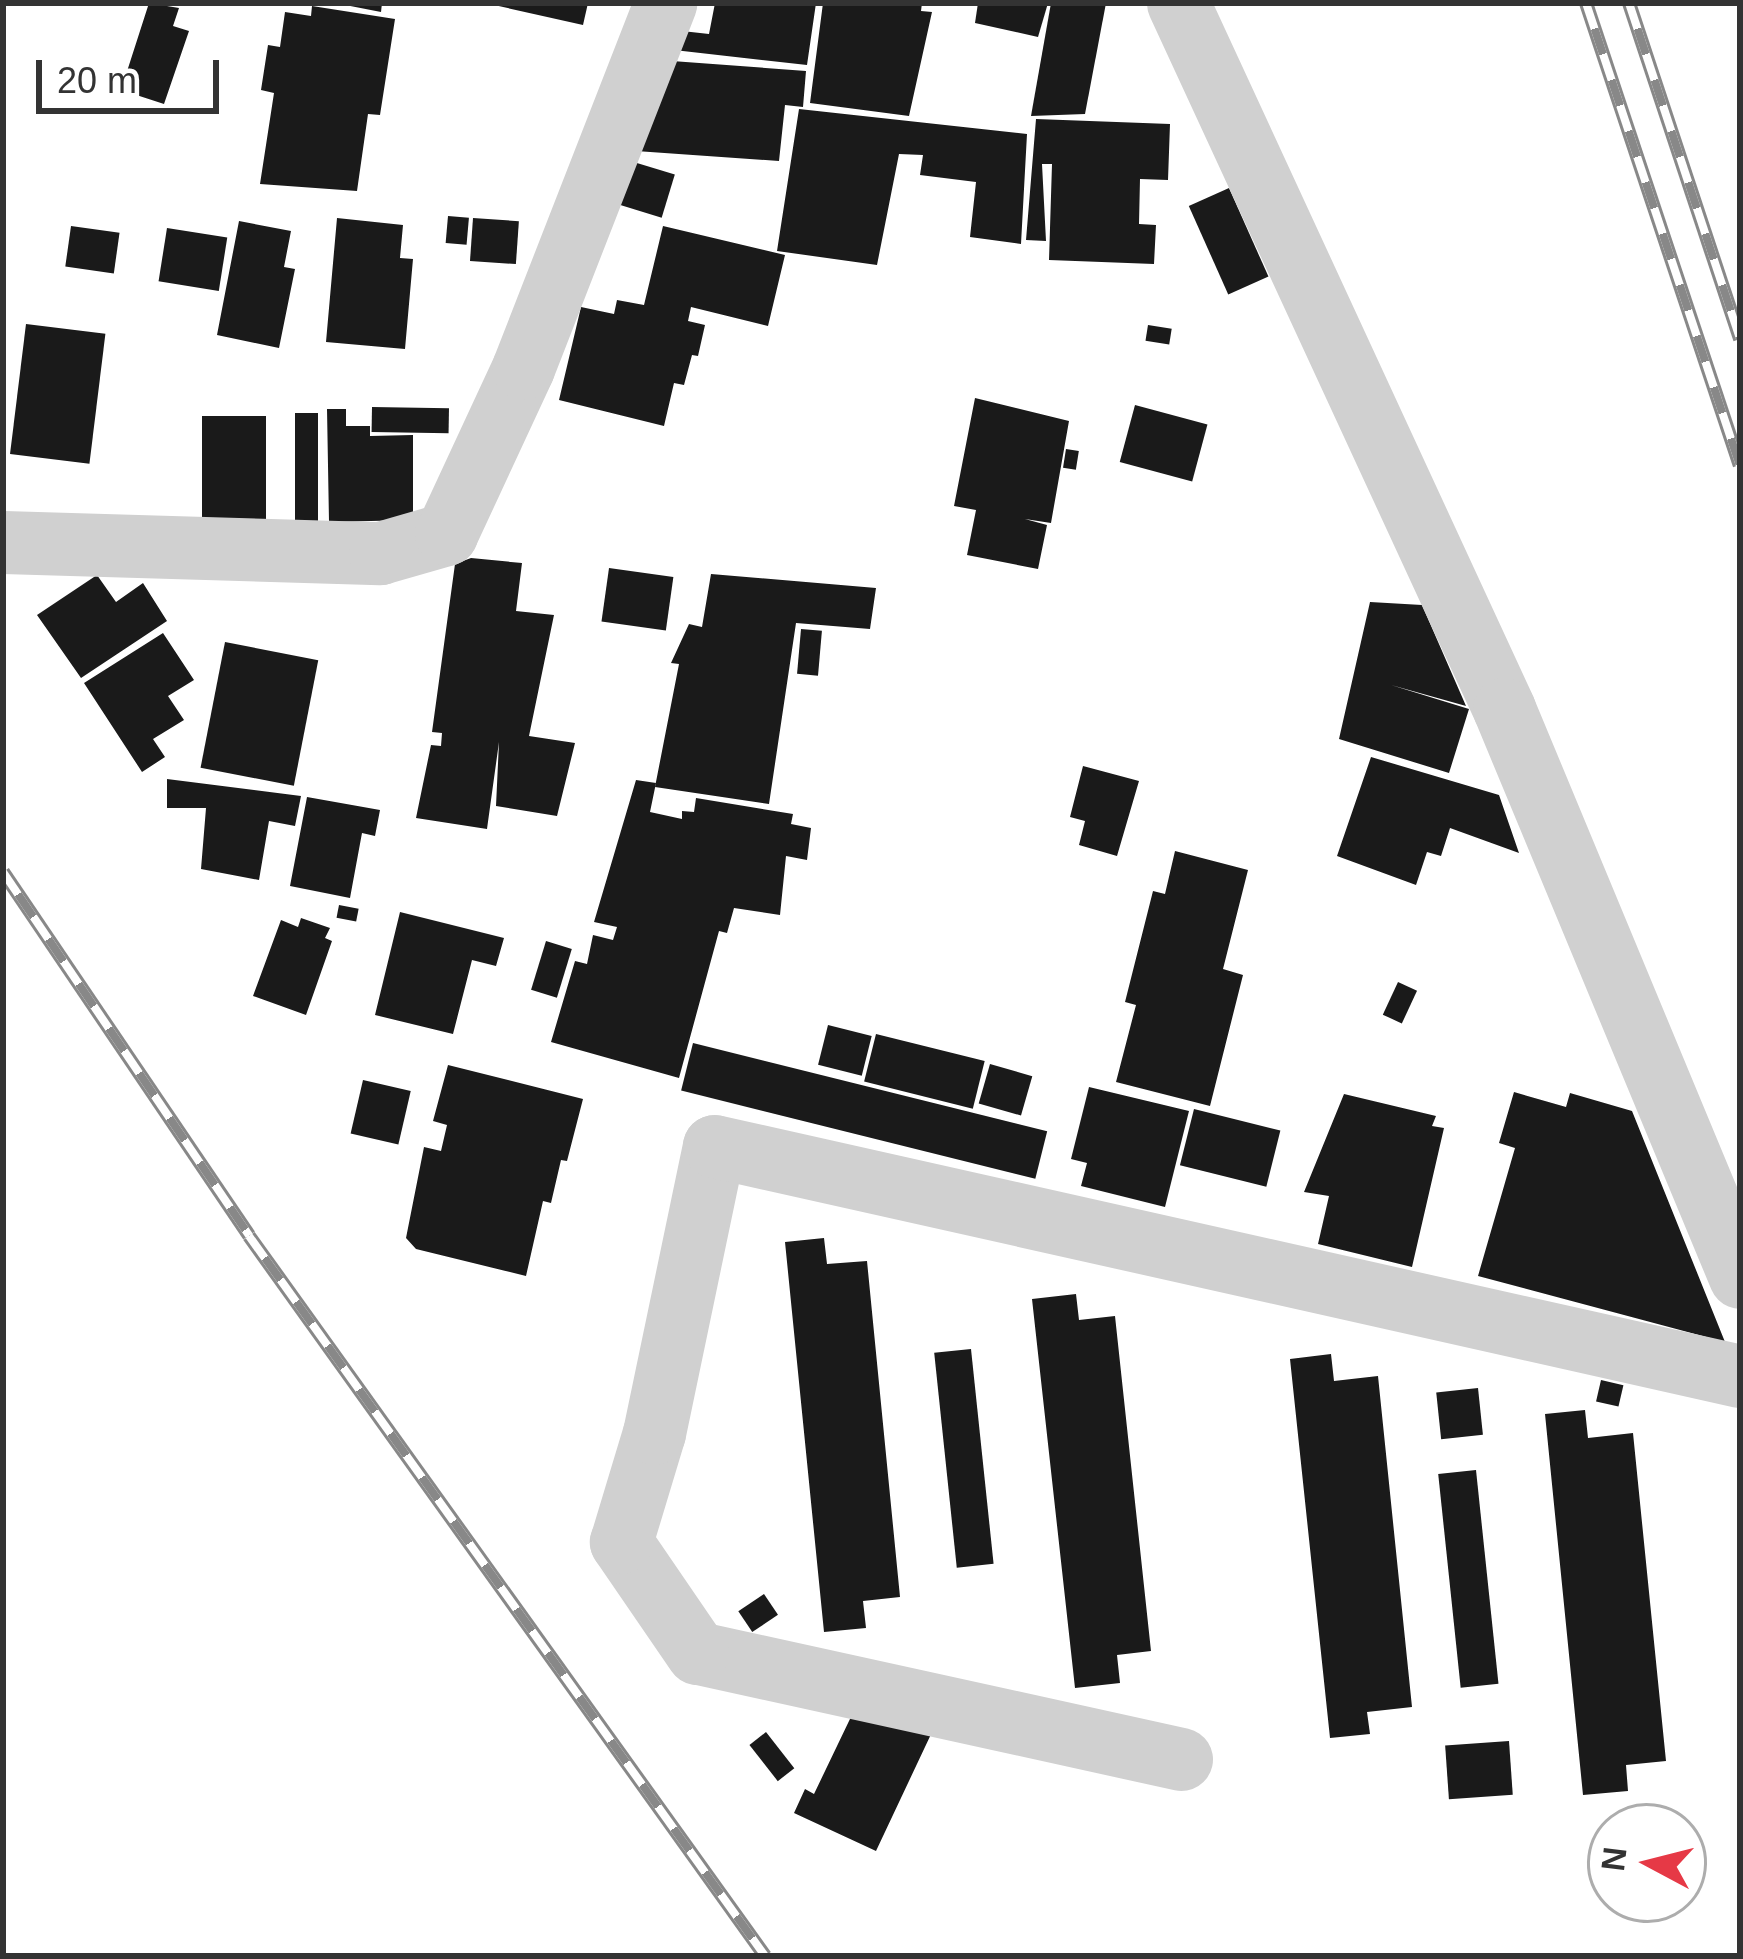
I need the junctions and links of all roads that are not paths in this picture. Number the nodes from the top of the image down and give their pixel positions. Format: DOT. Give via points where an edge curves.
graph roads {
  1 [pos="665,3"];
  2 [pos="1178,3"];
  3 [pos="3,542"];
  4 [pos="1740,1276"];
  5 [pos="1740,1376"];
  6 [pos="1181,1759"];
  1 -- 3 [label="street" via="523,368 446,535 380,553"];
  2 -- 4 [label="street" via="1504,710"];
  5 -- 6 [label="street" via="714,1146 653,1433 621,1542 697,1653"];
}
